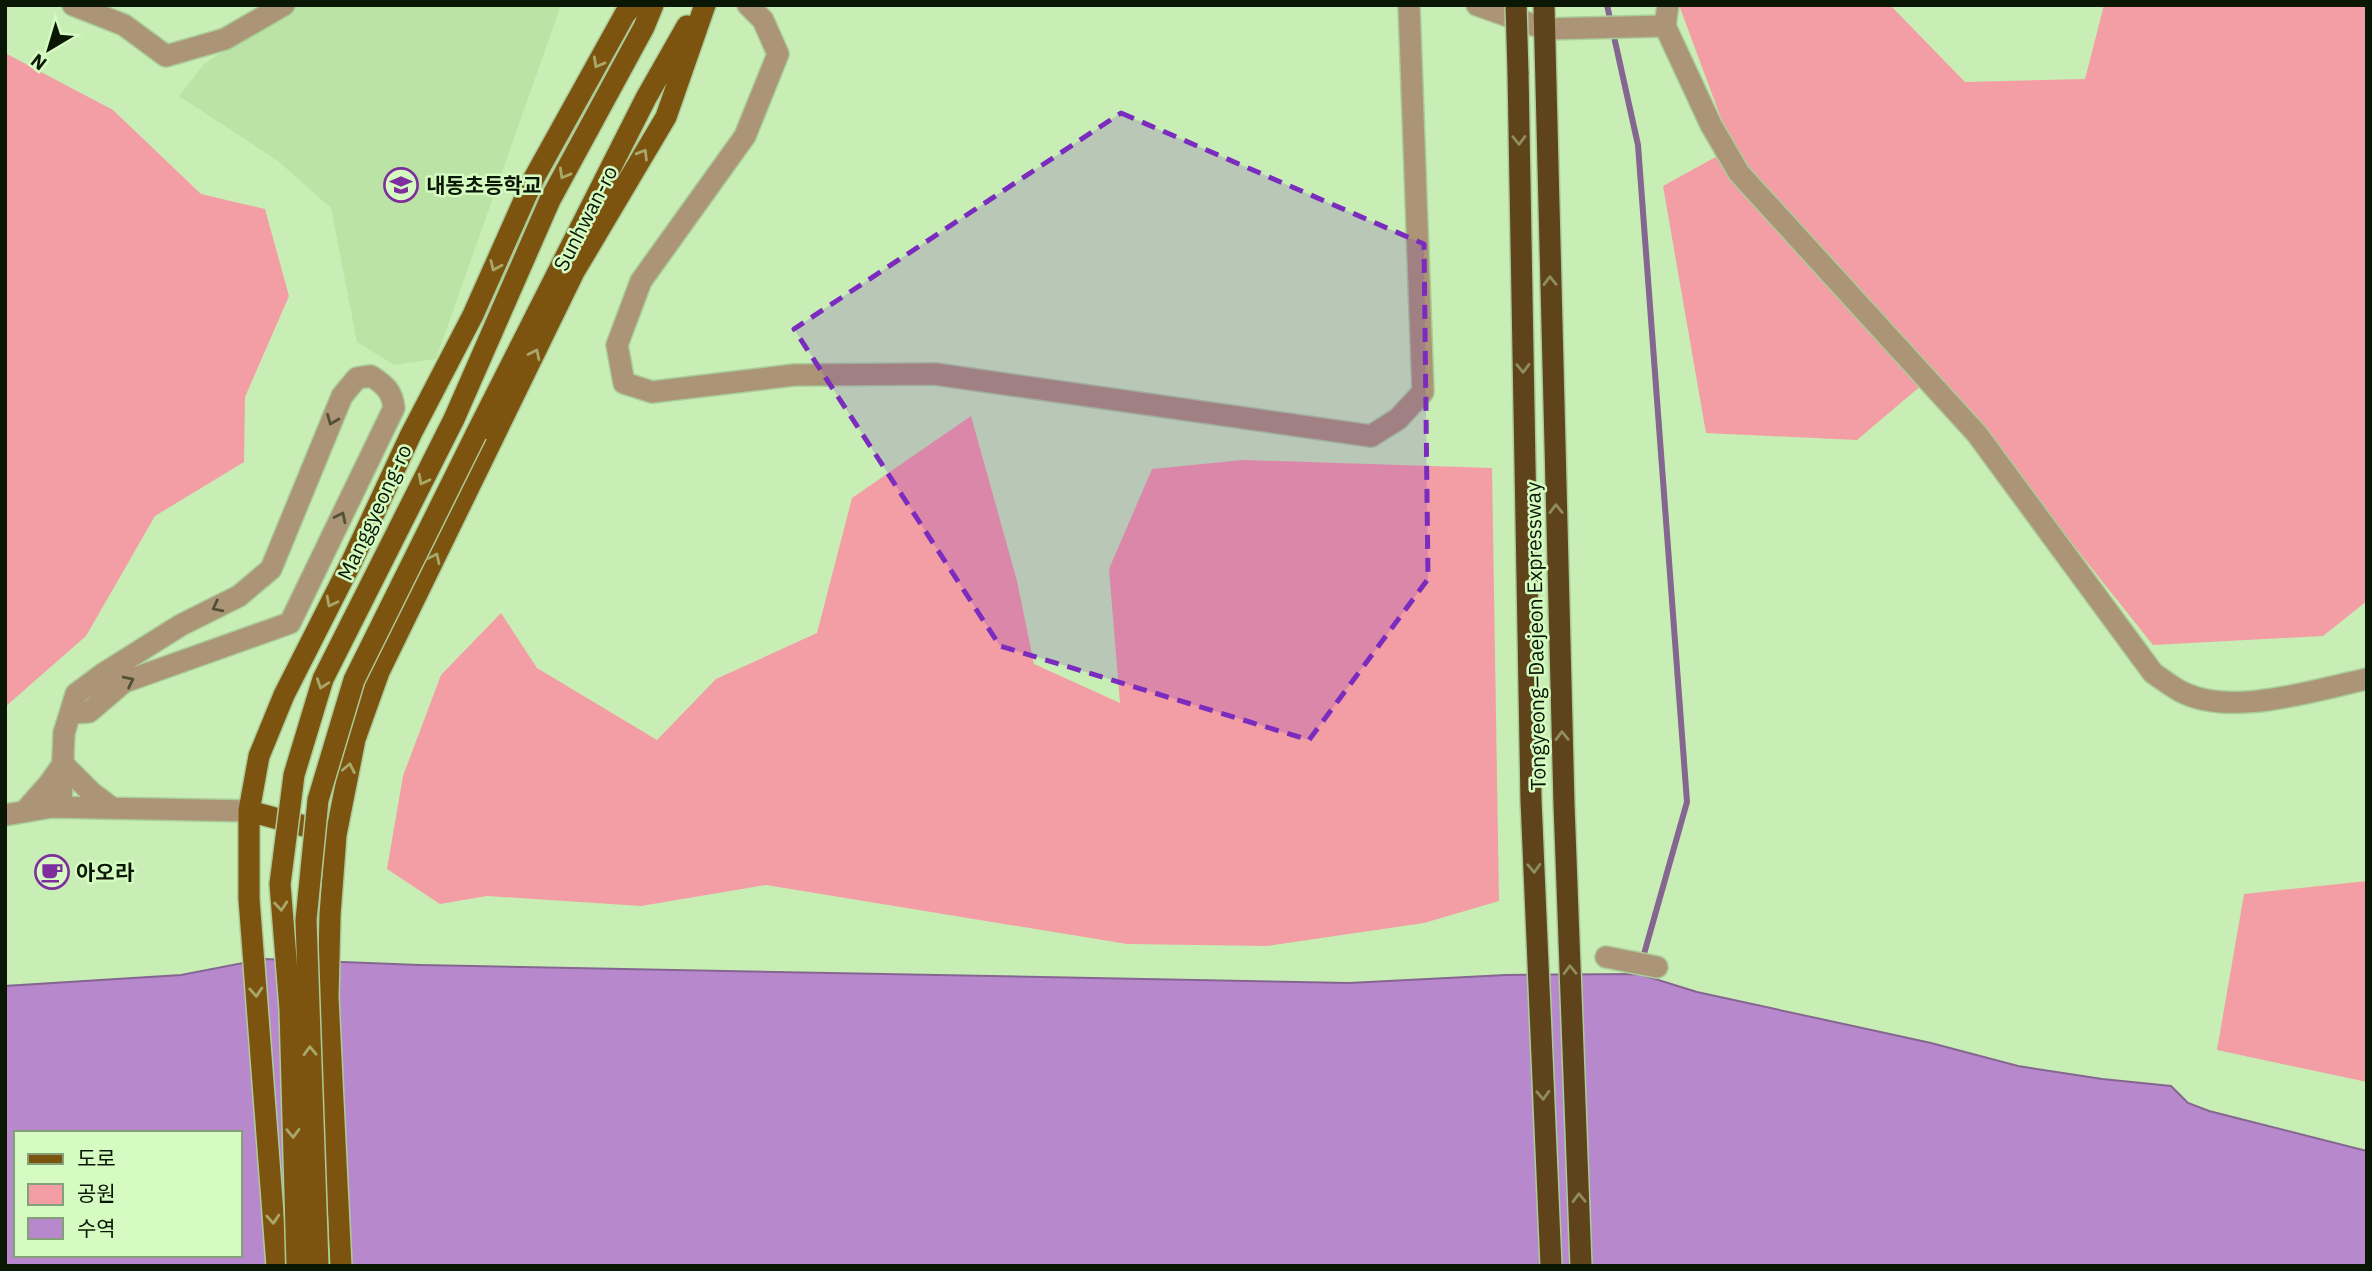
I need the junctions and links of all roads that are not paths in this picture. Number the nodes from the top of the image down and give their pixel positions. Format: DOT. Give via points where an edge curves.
graph roads {
  1 [pos="73,5"];
  2 [pos="284,5"];
  3 [pos="633,5"];
  4 [pos="653,5"];
  5 [pos="699,5"];
  6 [pos="705,5"];
  7 [pos="748,5"];
  8 [pos="1409,5"];
  9 [pos="1477,5"];
  10 [pos="1516,5"];
  11 [pos="1544,5"];
  12 [pos="1667,16"];
  13 [pos="1545,29"];
  14 [pos="2367,679"];
  15 [pos="72,713"];
  16 [pos="63,764"];
  17 [pos="61,807"];
  18 [pos="112,808"];
  19 [pos="249,811"];
  20 [pos="15,813"];
  21 [pos="336,835"];
  22 [pos="1606,957"];
  23 [pos="1657,967"];
  24 [pos="276,1266"];
  25 [pos="297,1266"];
  26 [pos="318,1266"];
  27 [pos="341,1266"];
  28 [pos="1550,1266"];
  29 [pos="1581,1266"];
  1 -- 2 [label="street" via="124,25 166,56 225,40"];
  3 -- 19 [label="main road, Manggyeong-ro, one-way" via="534,178 473,315 285,695 259,756"];
  4 -- 25 [label="main road, Sunhwan-ro, one-way, bridge" via="550,200 454,419 323,678 295,775 280,884 290,1009"];
  26 -- 5 [label="main road, Sunhwan-ro, one-way, bridge" via="306,920 318,800 355,680 646,98"];
  21 -- 6 [label="main road, one-way" via="355,739 379,672 574,272 666,117"];
  7 -- 8 [label="street" via="763,20 778,54 745,136 641,281 617,345 624,383 652,392 794,375 935,374 1371,436 1398,419 1423,392"];
  9 -- 13 [label="street"];
  10 -- 28 [label="highway, Tongyeong–Daejeon Expressway, one-way, bridge" via="1531,800"];
  11 -- 13 [label="highway, Tongyeong–Daejeon Expressway"];
  12 -- 13 [label="street"];
  12 -- 14 [label="street" via="1711,125 1739,173 1977,434 2153,673 2181,692 2202,699 2246,704"];
  29 -- 13 [label="highway, Tongyeong–Daejeon Expressway, one-way" via="1564,804"];
  15 -- 15 [label="street, one-way" via="89,712 124,682 290,623 394,408 386,386 371,376 357,378 342,396 271,569 239,596 181,625 103,674 76,694"];
  15 -- 16 [label="street" via="64,733"];
  16 -- 17 [label="street"];
  16 -- 18 [label="street"];
  16 -- 20 [label="street" via="49,784"];
  17 -- 18 [label="street"];
  17 -- 20 [label="street"];
  18 -- 19 [label="street"];
  19 -- 21 [label="main road"];
  19 -- 24 [label="main road, Manggyeong-ro, one-way" via="249,899"];
  21 -- 27 [label="main road" via="328,997"];
  22 -- 23 [label="street"];
}
